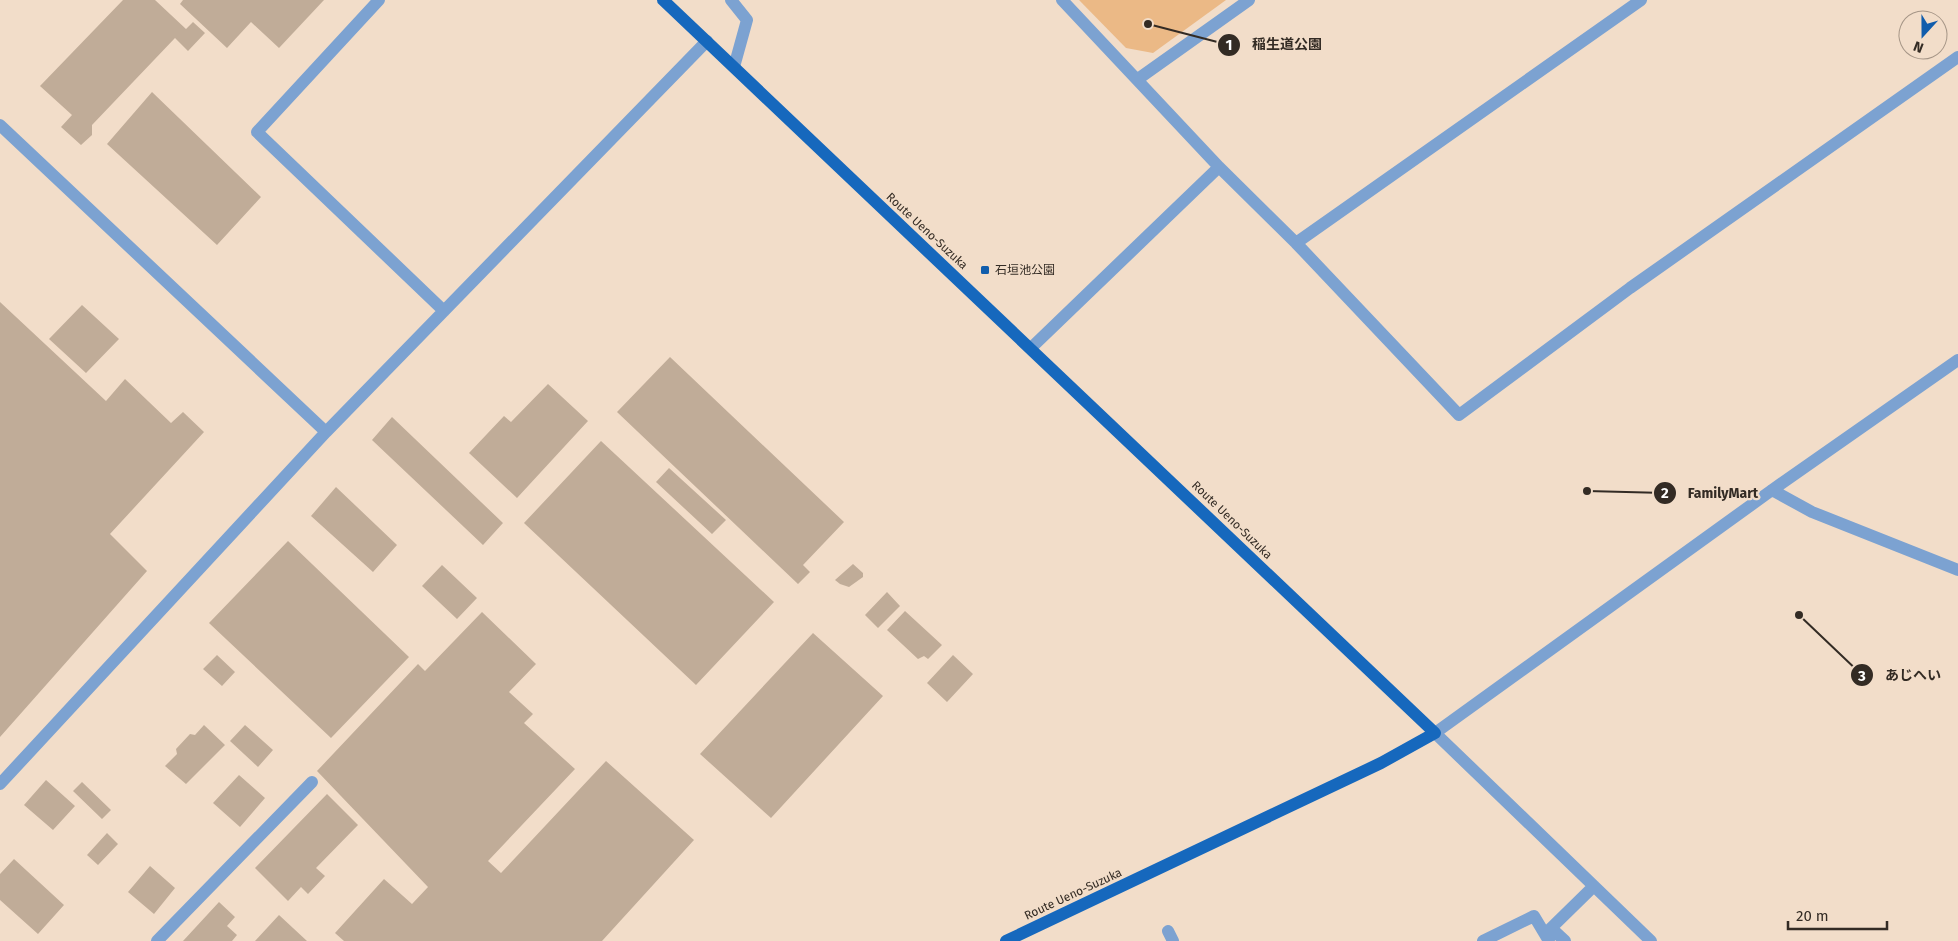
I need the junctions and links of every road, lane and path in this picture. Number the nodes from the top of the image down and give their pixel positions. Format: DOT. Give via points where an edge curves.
graph roads {
  1 [pos="379,0"];
  2 [pos="663,0"];
  3 [pos="731,0"];
  4 [pos="1062,0"];
  5 [pos="1249,0"];
  6 [pos="1641,0"];
  7 [pos="707,42"];
  8 [pos="1958,57"];
  9 [pos="734,67"];
  10 [pos="1138,79"];
  11 [pos="0,125"];
  12 [pos="1219,167"];
  13 [pos="1296,243"];
  14 [pos="444,310"];
  15 [pos="1031,348"];
  16 [pos="1958,360"];
  17 [pos="326,432"];
  18 [pos="1772,490"];
  19 [pos="1958,570"];
  20 [pos="1435,732"];
  21 [pos="312,782"];
  22 [pos="0,784"];
  23 [pos="1594,886"];
  24 [pos="1549,935"];
  25 [pos="157,941"];
  26 [pos="1006,941"];
  27 [pos="1482,941"];
  28 [pos="1565,941"];
  29 [pos="1651,941"];
  1 -- 14 [label="street" via="257,132"];
  2 -- 7 [label="main road, Route Ueno-Suzuka"];
  3 -- 9 [label="street" via="747,20"];
  4 -- 10 [label="street"];
  5 -- 10 [label="street"];
  6 -- 13 [label="street"];
  7 -- 9 [label="main road, Route Ueno-Suzuka"];
  7 -- 14 [label="street"];
  8 -- 13 [label="street" via="1630,288 1459,415"];
  9 -- 15 [label="main road, Route Ueno-Suzuka"];
  10 -- 12 [label="street"];
  11 -- 17 [label="street"];
  12 -- 13 [label="street"];
  12 -- 15 [label="street"];
  14 -- 17 [label="street"];
  15 -- 20 [label="main road, Route Ueno-Suzuka"];
  16 -- 18 [label="street"];
  17 -- 22 [label="street"];
  18 -- 19 [label="street" via="1812,512"];
  18 -- 20 [label="street"];
  20 -- 23 [label="street"];
  20 -- 26 [label="main road, Route Ueno-Suzuka" via="1381,763"];
  21 -- 25 [label="street"];
  23 -- 24 [label="street"];
  23 -- 29 [label="street"];
  24 -- 27 [label="street" via="1534,916"];
  24 -- 28 [label="street"];
}
